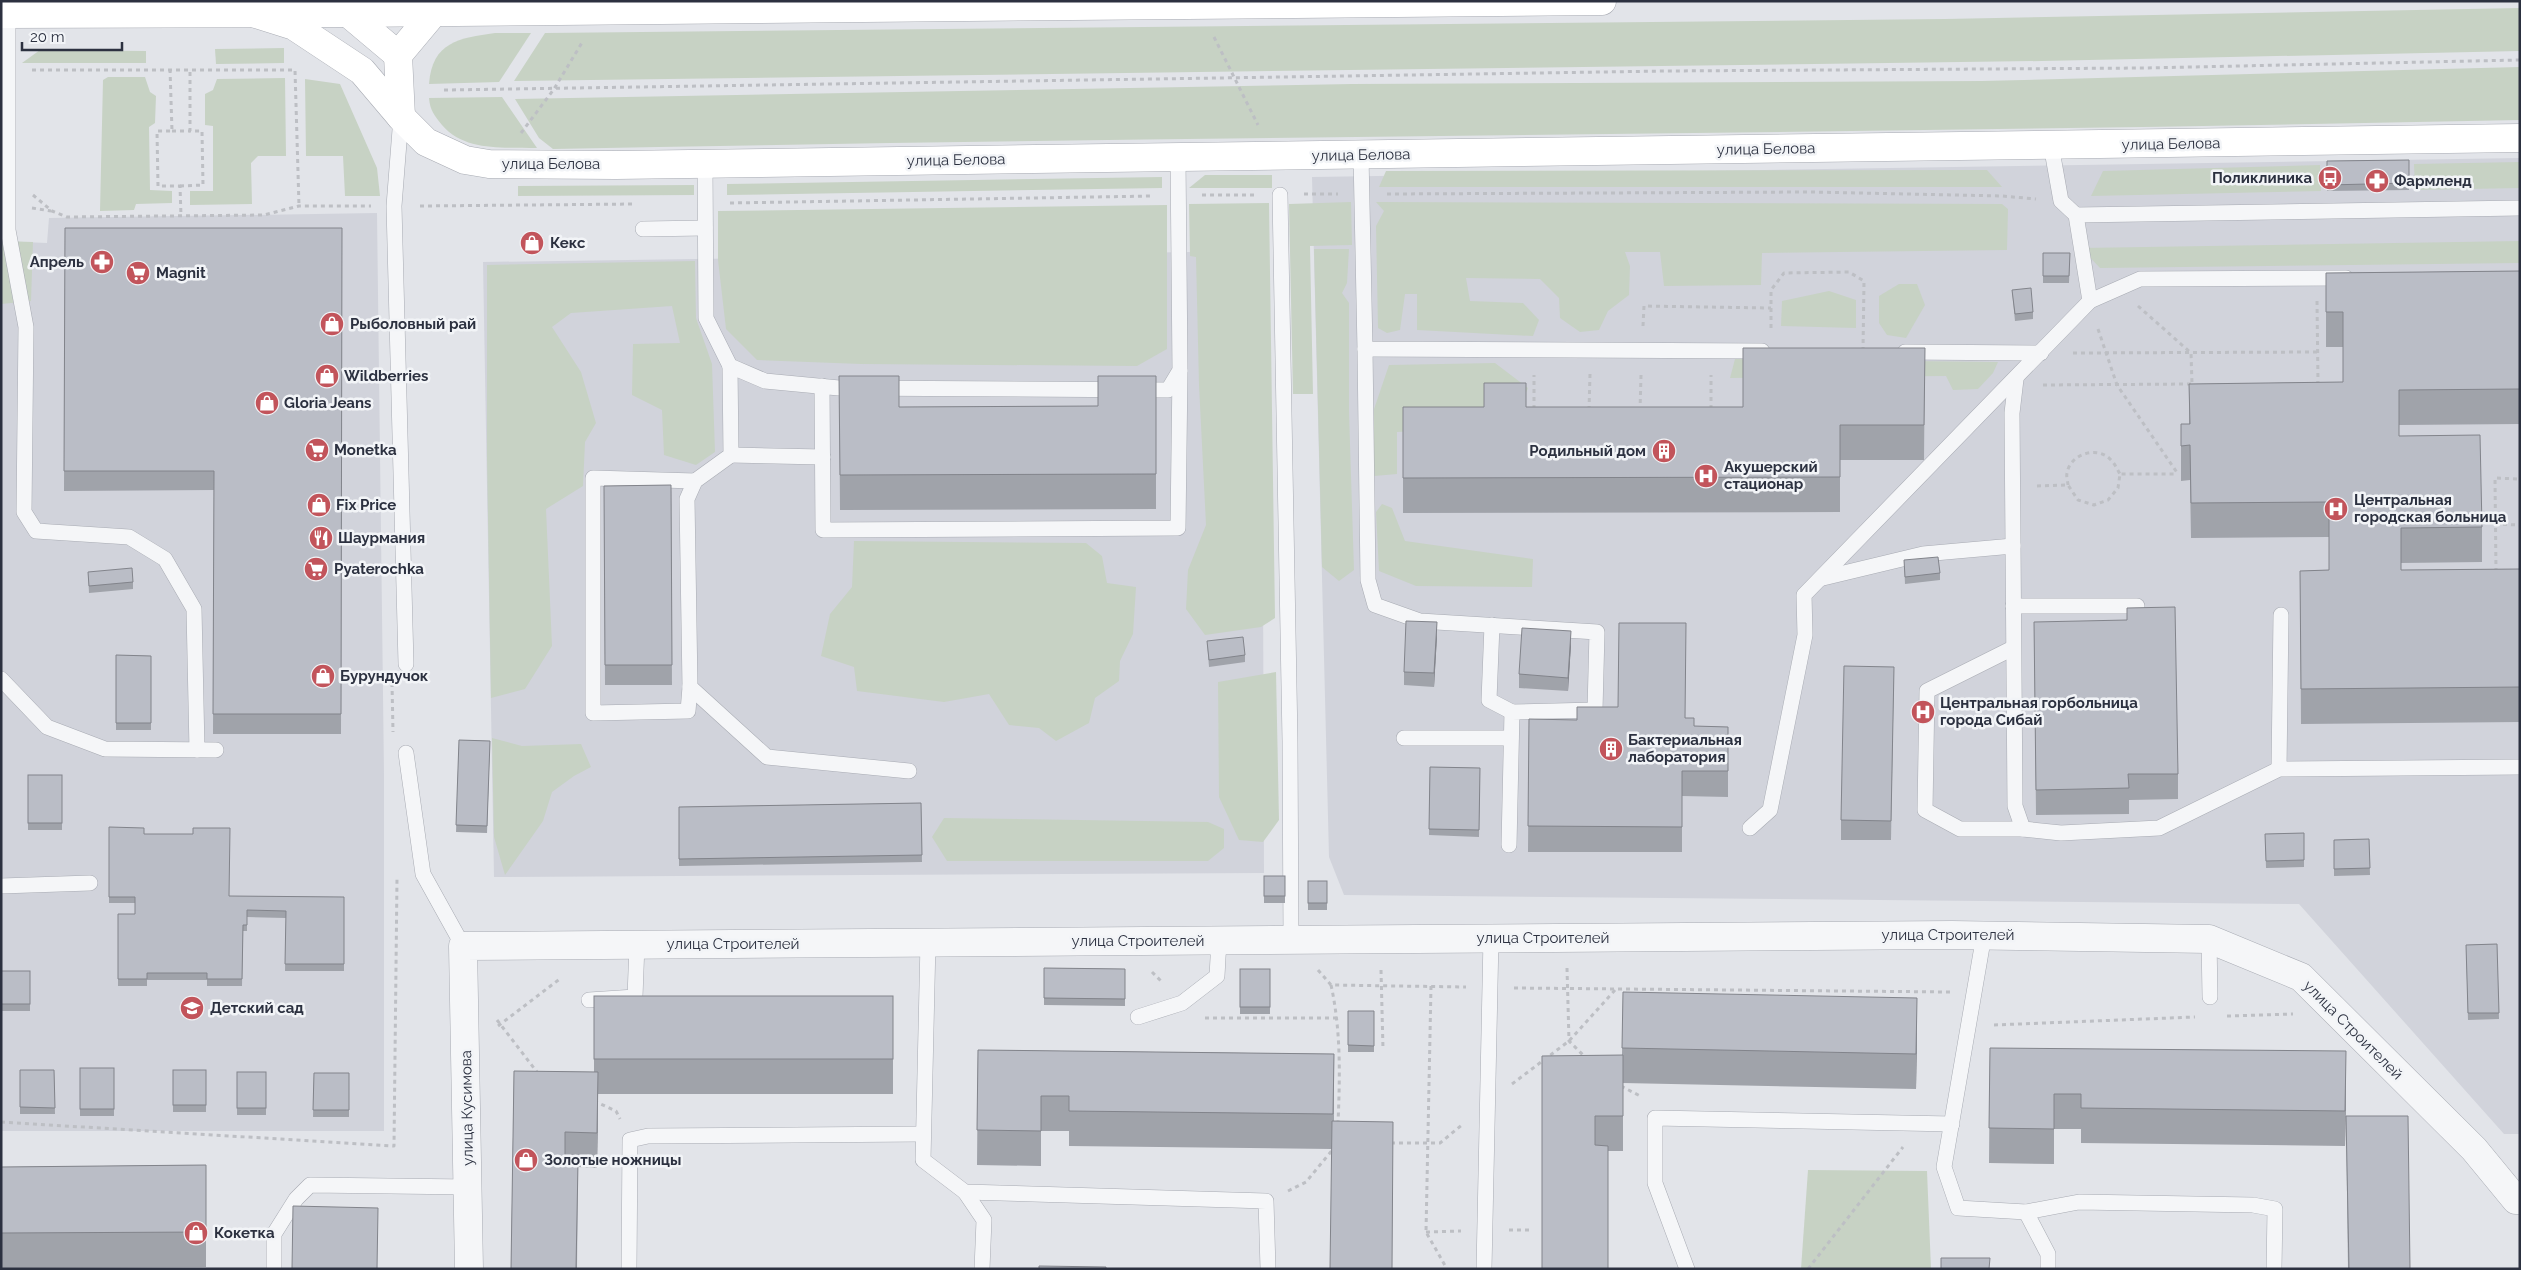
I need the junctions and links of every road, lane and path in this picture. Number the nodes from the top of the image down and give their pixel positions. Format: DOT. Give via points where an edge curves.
graph roads {
  1 [pos="1602,1"];
  2 [pos="710,5"];
  3 [pos="1190,5"];
  4 [pos="254,7"];
  5 [pos="601,10"];
  6 [pos="434,12"];
  7 [pos="5,14"];
  8 [pos="348,14"];
  9 [pos="398,55"];
  10 [pos="2520,60"];
  11 [pos="170,69"];
  12 [pos="190,69"];
  13 [pos="9,70"];
  14 [pos="1236,78"];
  15 [pos="554,89"];
  16 [pos="444,90"];
  17 [pos="401,117"];
  18 [pos="172,131"];
  19 [pos="190,131"];
  20 [pos="517,138"];
  21 [pos="2520,138"];
  22 [pos="2051,145"];
  23 [pos="1360,154"];
  24 [pos="1178,157"];
  25 [pos="706,164"];
  26 [pos="8,174"];
  27 [pos="180,186"];
  28 [pos="1361,194"];
  29 [pos="1179,195"];
  30 [pos="1280,195"];
  31 [pos="2061,201"];
  32 [pos="705,203"];
  33 [pos="643,204"];
  34 [pos="298,206"];
  35 [pos="394,206"];
  36 [pos="2520,208"];
  37 [pos="2076,215"];
  38 [pos="181,216"];
  39 [pos="705,228"];
  40 [pos="643,229"];
  41 [pos="2317,278"];
  42 [pos="2365,278"];
  43 [pos="2118,289"];
  44 [pos="2090,301"];
  45 [pos="1365,349"];
  46 [pos="1534,350"];
  47 [pos="1712,351"];
  48 [pos="1775,351"];
  49 [pos="1863,352"];
  50 [pos="2318,352"];
  51 [pos="2041,353"];
  52 [pos="2105,353"];
  53 [pos="2191,353"];
  54 [pos="730,366"];
  55 [pos="1180,370"];
  56 [pos="2016,379"];
  57 [pos="2308,383"];
  58 [pos="2192,384"];
  59 [pos="2202,384"];
  60 [pos="2117,385"];
  61 [pos="822,386"];
  62 [pos="1711,415"];
  63 [pos="1534,417"];
  64 [pos="731,455"];
  65 [pos="823,457"];
  66 [pos="2120,474"];
  67 [pos="2520,479"];
  68 [pos="695,481"];
  69 [pos="2068,485"];
  70 [pos="2012,487"];
  71 [pos="2495,524"];
  72 [pos="2520,525"];
  73 [pos="2013,546"];
  74 [pos="2503,572"];
  75 [pos="1822,578"];
  76 [pos="2013,606"];
  77 [pos="2137,606"];
  78 [pos="2281,615"];
  79 [pos="1492,625"];
  80 [pos="2014,648"];
  81 [pos="406,664"];
  82 [pos="1,679"];
  83 [pos="690,687"];
  84 [pos="1512,712"];
  85 [pos="1404,738"];
  86 [pos="1511,738"];
  87 [pos="197,750"];
  88 [pos="216,750"];
  89 [pos="406,753"];
  90 [pos="2520,767"];
  91 [pos="2279,769"];
  92 [pos="910,771"];
  93 [pos="1750,828"];
  94 [pos="2023,829"];
  95 [pos="1509,845"];
  96 [pos="397,872"];
  97 [pos="90,883"];
  98 [pos="1,886"];
  99 [pos="1984,935"];
  100 [pos="1491,938"];
  101 [pos="1568,938"];
  102 [pos="2209,938"];
  103 [pos="1380,939"];
  104 [pos="1219,940"];
  105 [pos="1291,940"];
  106 [pos="928,942"];
  107 [pos="637,944"];
  108 [pos="463,946"];
  109 [pos="1151,971"];
  110 [pos="568,972"];
  111 [pos="1331,985"];
  112 [pos="1381,986"];
  113 [pos="1430,986"];
  114 [pos="1490,987"];
  115 [pos="1566,988"];
  116 [pos="1974,992"];
  117 [pos="2210,997"];
  118 [pos="589,1000"];
  119 [pos="1182,1003"];
  120 [pos="2335,1012"];
  121 [pos="2221,1016"];
  122 [pos="495,1017"];
  123 [pos="1138,1017"];
  124 [pos="2202,1017"];
  125 [pos="1337,1018"];
  126 [pos="500,1025"];
  127 [pos="1969,1026"];
  128 [pos="1383,1049"];
  129 [pos="466,1059"];
  130 [pos="1589,1061"];
  131 [pos="542,1075"];
  132 [pos="1618,1084"];
  133 [pos="592,1100"];
  134 [pos="1655,1118"];
  135 [pos="1,1122"];
  136 [pos="1922,1124"];
  137 [pos="1952,1124"];
  138 [pos="1338,1133"];
  139 [pos="924,1134"];
  140 [pos="630,1140"];
  141 [pos="1338,1143"];
  142 [pos="469,1187"];
  143 [pos="965,1192"];
  144 [pos="2520,1200"];
  145 [pos="1266,1201"];
  146 [pos="2026,1212"];
  147 [pos="274,1269"];
  148 [pos="470,1269"];
  149 [pos="629,1269"];
  150 [pos="982,1269"];
  151 [pos="1268,1269"];
  152 [pos="1447,1269"];
  153 [pos="1484,1269"];
  154 [pos="1687,1269"];
  155 [pos="1808,1269"];
  156 [pos="2048,1269"];
  157 [pos="2274,1269"];
  1 -- 3 [label="main road, улица Белова"];
  2 -- 3 [label="main road, улица Белова"];
  2 -- 5 [label="main road, улица Белова"];
  3 -- 14 [label="path" via="1211,30"];
  4 -- 7 [label="main road, улица Белова"];
  4 -- 8 [label="main road, улица Белова"];
  4 -- 17 [label="main road, улица Белова" via="294,26 362,71"];
  5 -- 6 [label="main road, улица Белова"];
  5 -- 15 [label="path"];
  6 -- 8 [label="main road, улица Белова"];
  6 -- 9 [label="main road"];
  7 -- 13 [label="lane"];
  8 -- 9 [label="main road"];
  9 -- 17 [label="main road"];
  10 -- 14 [label="path" via="2144,68"];
  11 -- 12 [label="path"];
  11 -- 13 [label="path"];
  11 -- 18 [label="path"];
  12 -- 19 [label="path"];
  12 -- 34 [label="path" via="295,70"];
  13 -- 26 [label="lane"];
  14 -- 15 [label="path"];
  15 -- 16 [label="path"];
  15 -- 20 [label="path"];
  17 -- 25 [label="main road, улица Белова" via="426,142 465,160 481,163"];
  17 -- 35 [label="lane"];
  18 -- 19 [label="path"];
  18 -- 27 [label="path" via="157,131 158,186"];
  19 -- 27 [label="path" via="202,131 203,185"];
  21 -- 22 [label="main road, улица Белова"];
  22 -- 23 [label="main road, улица Белова"];
  22 -- 31 [label="lane"];
  23 -- 24 [label="main road, улица Белова"];
  23 -- 28 [label="lane"];
  24 -- 25 [label="main road, улица Белова"];
  24 -- 29 [label="lane"];
  25 -- 32 [label="lane"];
  26 -- 38 [label="path" via="52,211 67,217"];
  26 -- 87 [label="lane" via="8,230 26,327 24,512 36,531 129,538 164,558 194,608"];
  27 -- 38 [label="path"];
  28 -- 30 [label="path"];
  28 -- 31 [label="path" via="1809,192 2002,196"];
  28 -- 45 [label="lane"];
  29 -- 30 [label="path"];
  29 -- 32 [label="path"];
  29 -- 55 [label="lane"];
  30 -- 105 [label="lane"];
  31 -- 37 [label="lane"];
  32 -- 39 [label="lane"];
  33 -- 35 [label="path"];
  34 -- 35 [label="path"];
  34 -- 38 [label="path" via="264,215"];
  35 -- 81 [label="lane"];
  36 -- 37 [label="lane"];
  37 -- 44 [label="lane"];
  39 -- 40 [label="lane"];
  39 -- 54 [label="lane" via="706,318"];
  41 -- 42 [label="lane"];
  41 -- 43 [label="lane" via="2140,279"];
  41 -- 50 [label="path"];
  43 -- 44 [label="lane"];
  43 -- 53 [label="path"];
  44 -- 51 [label="lane"];
  44 -- 52 [label="path"];
  45 -- 46 [label="lane"];
  45 -- 79 [label="lane" via="1368,580 1375,605 1420,621"];
  46 -- 47 [label="lane"];
  46 -- 63 [label="path"];
  47 -- 48 [label="lane"];
  47 -- 62 [label="path"];
  48 -- 49 [label="path" via="1772,290 1784,273 1849,272 1864,281"];
  49 -- 51 [label="lane"];
  50 -- 53 [label="path"];
  50 -- 57 [label="path" via="2318,383"];
  51 -- 52 [label="path"];
  51 -- 56 [label="lane"];
  52 -- 53 [label="path"];
  52 -- 60 [label="path"];
  53 -- 58 [label="path"];
  54 -- 61 [label="lane" via="765,382"];
  54 -- 64 [label="lane"];
  55 -- 61 [label="lane" via="1168,390"];
  55 -- 65 [label="lane" via="1178,528 824,530"];
  56 -- 60 [label="path" via="2044,385"];
  56 -- 70 [label="lane" via="2012,413"];
  56 -- 75 [label="lane"];
  58 -- 59 [label="path"];
  58 -- 60 [label="path"];
  60 -- 66 [label="path" via="2178,474"];
  61 -- 65 [label="lane"];
  64 -- 65 [label="lane"];
  64 -- 68 [label="lane"];
  66 -- 69 [label="path" via="2118,488 2108,500 2094,505 2078,500"];
  66 -- 69 [label="path" via="2110,458 2097,452 2082,454 2067,472"];
  67 -- 71 [label="path" via="2495,478"];
  68 -- 83 [label="lane" via="687,499"];
  68 -- 83 [label="lane" via="593,478 593,713 688,711"];
  69 -- 70 [label="path"];
  70 -- 73 [label="lane"];
  71 -- 72 [label="path"];
  71 -- 74 [label="path" via="2495,572"];
  73 -- 75 [label="lane" via="1923,554"];
  73 -- 76 [label="lane"];
  75 -- 93 [label="lane" via="1804,595 1805,635 1770,810"];
  76 -- 77 [label="lane"];
  76 -- 80 [label="lane"];
  78 -- 91 [label="lane"];
  79 -- 84 [label="lane" via="1489,700"];
  79 -- 84 [label="lane" via="1596,632 1595,710"];
  80 -- 94 [label="lane" via="2015,806"];
  80 -- 94 [label="lane" via="1926,691 1925,810 1960,829"];
  82 -- 87 [label="lane" via="47,727 105,749"];
  83 -- 92 [label="lane" via="767,757"];
  84 -- 86 [label="lane"];
  85 -- 86 [label="lane"];
  86 -- 95 [label="lane"];
  87 -- 88 [label="lane"];
  89 -- 108 [label="lane" via="423,874"];
  90 -- 91 [label="lane"];
  91 -- 94 [label="lane" via="2159,828 2061,833"];
  96 -- 135 [label="path" via="394,1146"];
  97 -- 98 [label="lane"];
  99 -- 101 [label="street, улица Строителей"];
  99 -- 102 [label="street, улица Строителей"];
  99 -- 116 [label="lane"];
  100 -- 101 [label="street, улица Строителей"];
  100 -- 103 [label="street, улица Строителей"];
  100 -- 114 [label="lane"];
  101 -- 115 [label="path"];
  102 -- 117 [label="lane"];
  102 -- 120 [label="street, улица Строителей" via="2301,977"];
  103 -- 105 [label="street, улица Строителей"];
  103 -- 112 [label="path"];
  104 -- 105 [label="street, улица Строителей"];
  104 -- 106 [label="street, улица Строителей"];
  104 -- 119 [label="lane" via="1217,976"];
  105 -- 111 [label="path"];
  106 -- 107 [label="street, улица Строителей"];
  106 -- 139 [label="lane"];
  107 -- 108 [label="street, улица Строителей"];
  107 -- 118 [label="lane" via="635,997"];
  108 -- 129 [label="street, улица Кусимова"];
  109 -- 119 [label="path"];
  110 -- 126 [label="path"];
  111 -- 112 [label="path"];
  111 -- 125 [label="path"];
  112 -- 113 [label="path"];
  112 -- 128 [label="path"];
  113 -- 114 [label="path"];
  113 -- 152 [label="path" via="1426,1232"];
  114 -- 115 [label="path"];
  114 -- 153 [label="lane"];
  115 -- 116 [label="path"];
  115 -- 130 [label="path" via="1568,1041"];
  116 -- 127 [label="lane"];
  119 -- 123 [label="lane"];
  119 -- 125 [label="path" via="1196,1018"];
  120 -- 121 [label="path"];
  120 -- 144 [label="street, улица Строителей" via="2474,1149 2516,1200"];
  122 -- 126 [label="path"];
  124 -- 127 [label="path"];
  125 -- 138 [label="path" via="1340,1073"];
  126 -- 129 [label="path"];
  126 -- 131 [label="path" via="534,1071"];
  127 -- 137 [label="lane"];
  129 -- 142 [label="street, улица Кусимова"];
  132 -- 134 [label="path" via="1641,1095"];
  133 -- 140 [label="path" via="616,1111"];
  134 -- 136 [label="lane"];
  134 -- 154 [label="lane" via="1655,1183"];
  136 -- 137 [label="lane"];
  136 -- 155 [label="path"];
  137 -- 146 [label="lane" via="1944,1167 1958,1208"];
  139 -- 140 [label="lane" via="648,1136"];
  139 -- 143 [label="lane" via="923,1160"];
  140 -- 149 [label="lane"];
  141 -- 145 [label="path" via="1306,1182"];
  142 -- 147 [label="lane" via="310,1185 296,1198 274,1234"];
  142 -- 148 [label="street, улица Кусимова"];
  143 -- 145 [label="lane"];
  143 -- 150 [label="lane" via="984,1220"];
  145 -- 151 [label="lane"];
  146 -- 156 [label="lane" via="2048,1254"];
  146 -- 157 [label="lane" via="2079,1202 2253,1205 2275,1210"];
}
